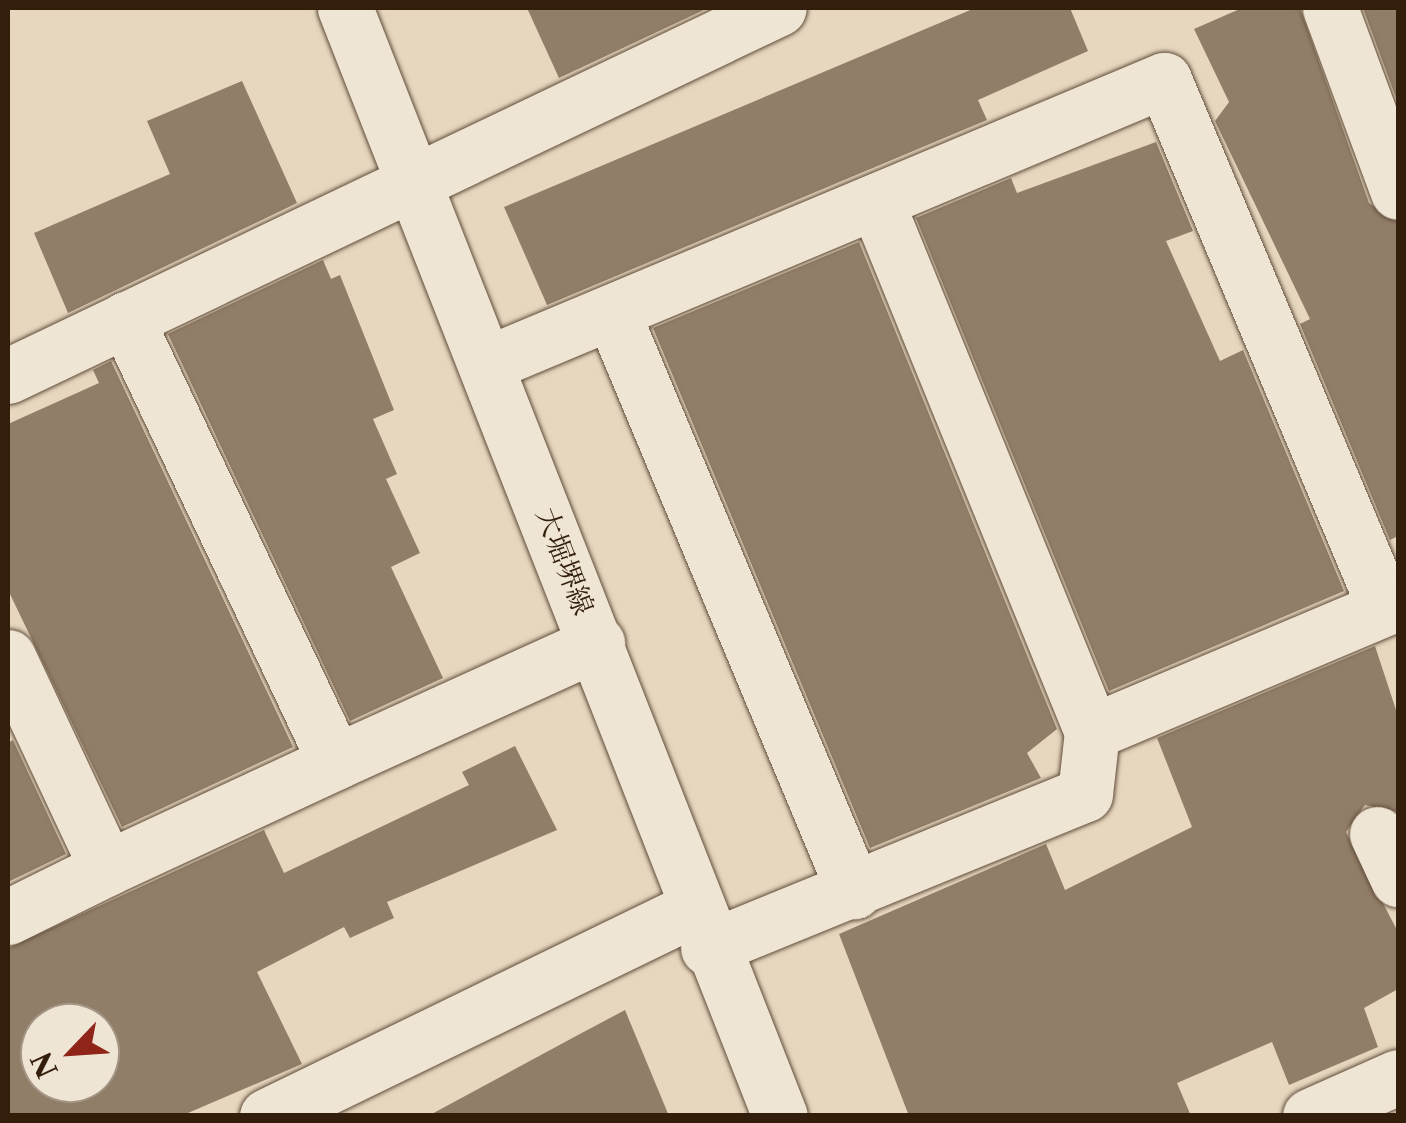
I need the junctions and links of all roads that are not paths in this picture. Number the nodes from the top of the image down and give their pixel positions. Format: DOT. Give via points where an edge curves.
graph roads {
  1 [pos="345,8"];
  2 [pos="778,8"];
  3 [pos="1330,8"];
  4 [pos="416,180"];
  5 [pos="1398,192"];
  6 [pos="876,201"];
  7 [pos="612,312"];
  8 [pos="126,319"];
  9 [pos="489,363"];
  10 [pos="8,376"];
  11 [pos="596,643"];
  12 [pos="8,658"];
  13 [pos="1092,732"];
  14 [pos="335,762"];
  15 [pos="107,868"];
  16 [pos="854,891"];
  17 [pos="8,917"];
  18 [pos="701,928"];
  19 [pos="1398,1077"];
  20 [pos="1310,1115"];
  21 [pos="267,1116"];
  22 [pos="780,1116"];
  1 -- 4 [label="street, 大堀堺線"];
  2 -- 4 [label="street"];
  3 -- 5 [label="street"];
  4 -- 8 [label="street"];
  4 -- 9 [label="street, 大堀堺線"];
  6 -- 7 [label="street"];
  6 -- 13 [label="street"];
  6 -- 13 [label="street" via="1164,80 1385,608"];
  7 -- 9 [label="street"];
  7 -- 16 [label="street"];
  8 -- 10 [label="street"];
  8 -- 14 [label="street"];
  9 -- 11 [label="street, 大堀堺線"];
  11 -- 14 [label="street"];
  11 -- 18 [label="street, 大堀堺線"];
  12 -- 15 [label="street"];
  13 -- 16 [label="street" via="1085,794"];
  14 -- 15 [label="street"];
  15 -- 17 [label="street"];
  16 -- 18 [label="street"];
  18 -- 21 [label="street"];
  18 -- 22 [label="street, 大堀堺線"];
  19 -- 20 [label="street"];
}
